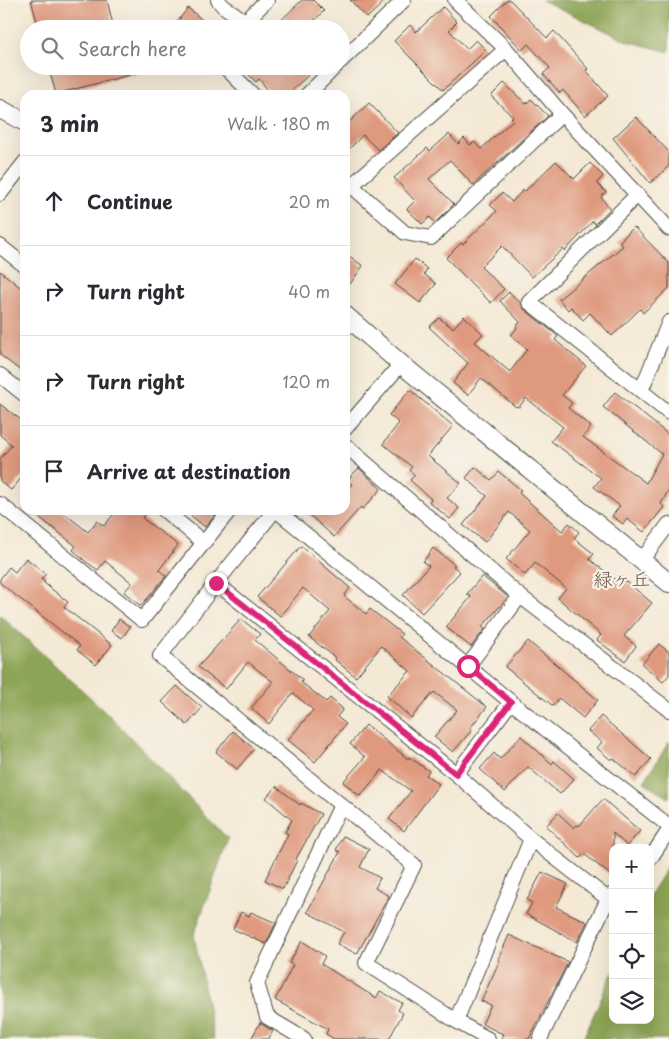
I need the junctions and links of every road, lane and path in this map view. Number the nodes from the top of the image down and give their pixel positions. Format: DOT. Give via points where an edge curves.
graph roads {
  1 [pos="218,0"];
  2 [pos="267,0"];
  3 [pos="404,0"];
  4 [pos="455,0"];
  5 [pos="237,20"];
  6 [pos="247,20"];
  7 [pos="506,49"];
  8 [pos="350,53"];
  9 [pos="233,75"];
  10 [pos="327,75"];
  11 [pos="248,90"];
  12 [pos="312,90"];
  13 [pos="0,108"];
  14 [pos="562,114"];
  15 [pos="20,119"];
  16 [pos="20,168"];
  17 [pos="350,180"];
  18 [pos="350,184"];
  19 [pos="0,194"];
  20 [pos="637,195"];
  21 [pos="669,229"];
  22 [pos="0,246"];
  23 [pos="20,262"];
  24 [pos="350,319"];
  25 [pos="669,322"];
  26 [pos="401,364"];
  27 [pos="0,375"];
  28 [pos="20,391"];
  29 [pos="642,391"];
  30 [pos="669,413"];
  31 [pos="350,423"];
  32 [pos="350,449"];
  33 [pos="0,504"];
  34 [pos="20,514"];
  35 [pos="22,515"];
  36 [pos="170,515"];
  37 [pos="226,515"];
  38 [pos="272,515"];
  39 [pos="282,515"];
  40 [pos="669,524"];
  41 [pos="203,542"];
  42 [pos="641,561"];
  43 [pos="216,583"];
  44 [pos="669,583"];
  45 [pos="520,596"];
  46 [pos="468,666"];
  47 [pos="511,702"];
  48 [pos="669,710"];
  49 [pos="456,774"];
  50 [pos="341,806"];
  51 [pos="669,826"];
  52 [pos="669,830"];
  53 [pos="531,839"];
  54 [pos="654,853"];
  55 [pos="609,895"];
  56 [pos="609,898"];
  57 [pos="456,1021"];
  58 [pos="304,1039"];
  59 [pos="488,1039"];
  60 [pos="540,1039"];
  1 -- 5 [label="street"];
  2 -- 6 [label="street"];
  3 -- 8 [label="street"];
  4 -- 7 [label="street"];
  7 -- 14 [label="street"];
  7 -- 17 [label="street"];
  9 -- 11 [label="street"];
  10 -- 12 [label="street"];
  13 -- 15 [label="street"];
  14 -- 18 [label="street" via="431,238 405,234"];
  14 -- 20 [label="street"];
  16 -- 19 [label="street"];
  20 -- 21 [label="street"];
  20 -- 29 [label="street" via="530,302"];
  22 -- 23 [label="street"];
  24 -- 26 [label="street"];
  25 -- 29 [label="street"];
  26 -- 31 [label="street"];
  26 -- 42 [label="street"];
  27 -- 28 [label="street"];
  29 -- 30 [label="street"];
  32 -- 45 [label="street"];
  33 -- 34 [label="street"];
  35 -- 41 [label="street" via="142,620"];
  36 -- 41 [label="street"];
  37 -- 41 [label="street"];
  38 -- 43 [label="street"];
  39 -- 46 [label="street"];
  40 -- 42 [label="street"];
  42 -- 44 [label="street"];
  43 -- 49 [label="street"];
  43 -- 50 [label="street" via="160,656"];
  45 -- 46 [label="street"];
  45 -- 48 [label="street"];
  46 -- 47 [label="street"];
  47 -- 49 [label="street"];
  47 -- 51 [label="street"];
  49 -- 53 [label="street"];
  50 -- 57 [label="street" via="414,865 366,963"];
  50 -- 58 [label="street" via="257,983 267,1017"];
  52 -- 54 [label="street"];
  53 -- 55 [label="street"];
  53 -- 57 [label="street"];
  56 -- 60 [label="street"];
  57 -- 59 [label="street"];
}
